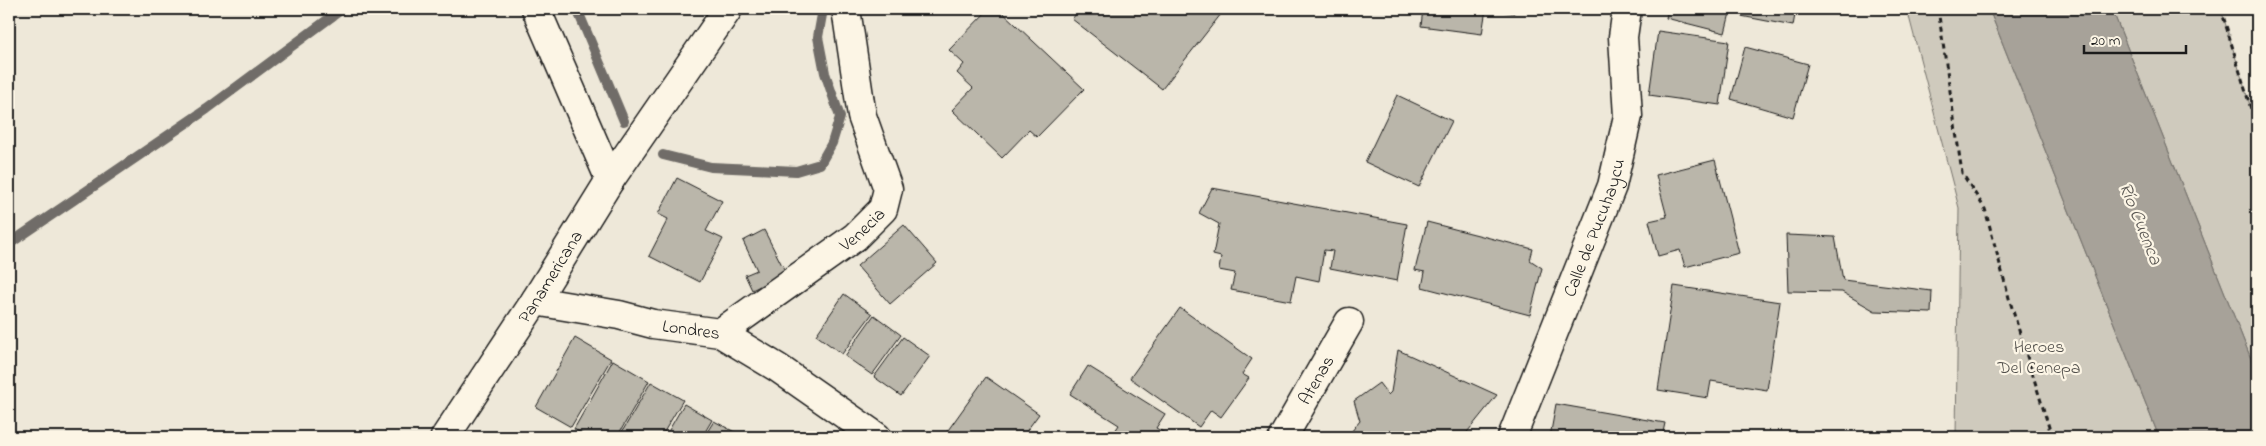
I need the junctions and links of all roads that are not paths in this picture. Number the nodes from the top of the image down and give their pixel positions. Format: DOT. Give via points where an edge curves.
graph roads {
  1 [pos="536,9"];
  2 [pos="728,9"];
  3 [pos="846,9"];
  4 [pos="1627,9"];
  5 [pos="610,180"];
  6 [pos="535,301"];
  7 [pos="1349,322"];
  8 [pos="720,333"];
  9 [pos="445,437"];
  10 [pos="877,437"];
  11 [pos="1283,437"];
  12 [pos="1512,437"];
  1 -- 5 [label="street"];
  2 -- 5 [label="street, Panamericana"];
  3 -- 8 [label="street, Venecia" via="862,116 888,189 883,209 855,237"];
  4 -- 12 [label="street, Calle de Pucuhaycu" via="1623,37 1628,116 1612,186"];
  5 -- 6 [label="street, Panamericana"];
  6 -- 8 [label="street, Londres" via="653,324"];
  6 -- 9 [label="street, Panamericana"];
  7 -- 11 [label="street, Atenas"];
  8 -- 10 [label="street, Londres" via="778,368"];
}
